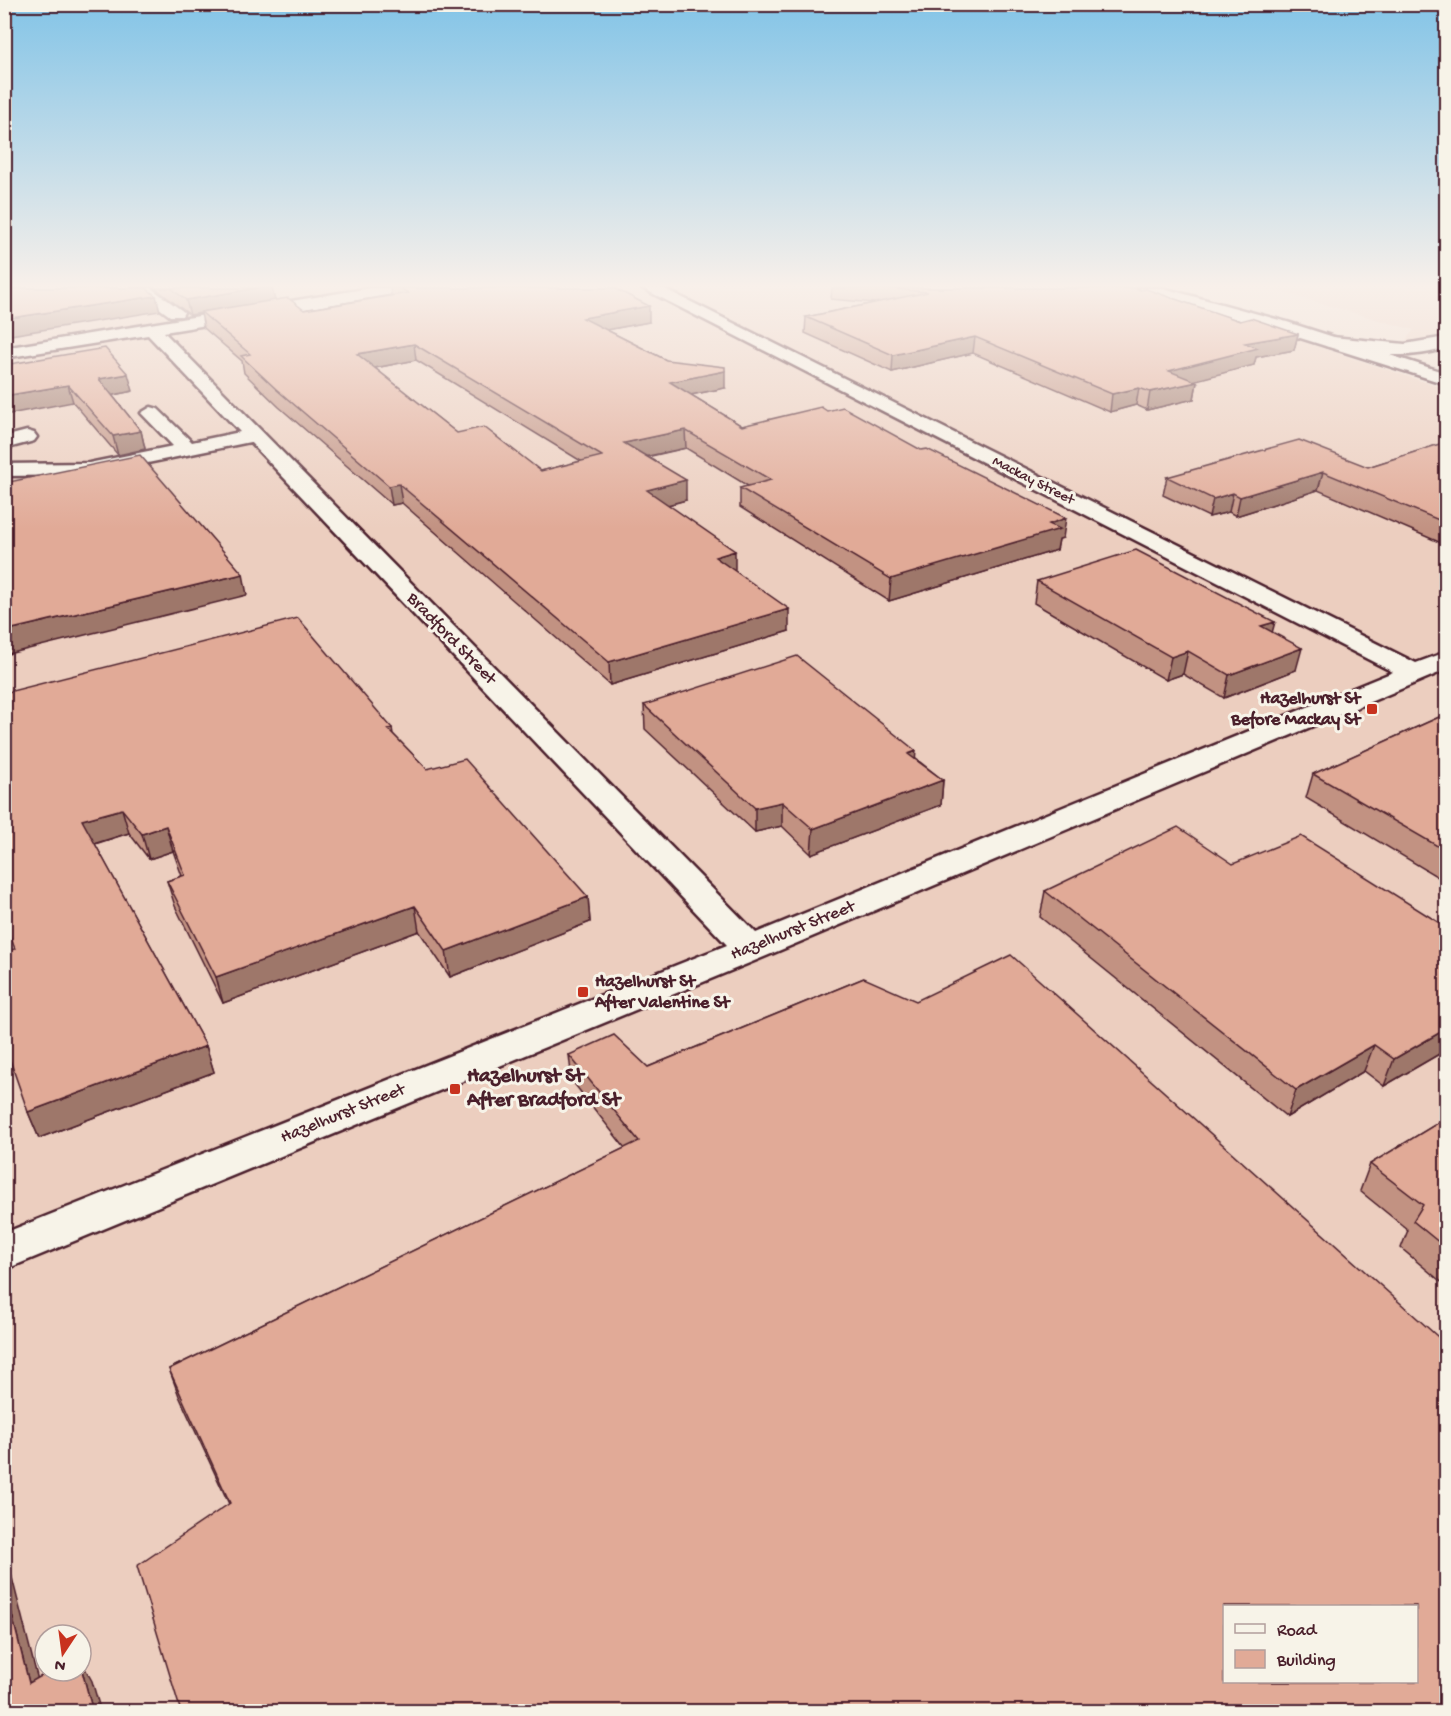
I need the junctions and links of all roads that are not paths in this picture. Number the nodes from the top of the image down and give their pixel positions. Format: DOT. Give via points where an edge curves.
graph roads {
  1 [pos="190,368"];
  2 [pos="809,368"];
  3 [pos="1420,368"];
  4 [pos="1424,368"];
  5 [pos="1429,372"];
  6 [pos="1446,378"];
  7 [pos="151,413"];
  8 [pos="254,435"];
  9 [pos="27,437"];
  10 [pos="4,443"];
  11 [pos="188,449"];
  12 [pos="4,470"];
  13 [pos="1446,660"];
  14 [pos="1416,673"];
  15 [pos="751,949"];
  16 [pos="4,1252"];
  1 -- 8 [label="street, Bradford Street"];
  2 -- 14 [label="street, Mackay Street"];
  3 -- 5 [label="street"];
  4 -- 5 [label="street"];
  5 -- 6 [label="street"];
  7 -- 11 [label="street"];
  8 -- 11 [label="street"];
  8 -- 15 [label="street, Bradford Street"];
  9 -- 10 [label="street"];
  11 -- 12 [label="street" via="88,469"];
  13 -- 14 [label="street, Hazelhurst Street"];
  14 -- 15 [label="street, Hazelhurst Street"];
  15 -- 16 [label="street, Hazelhurst Street"];
}
